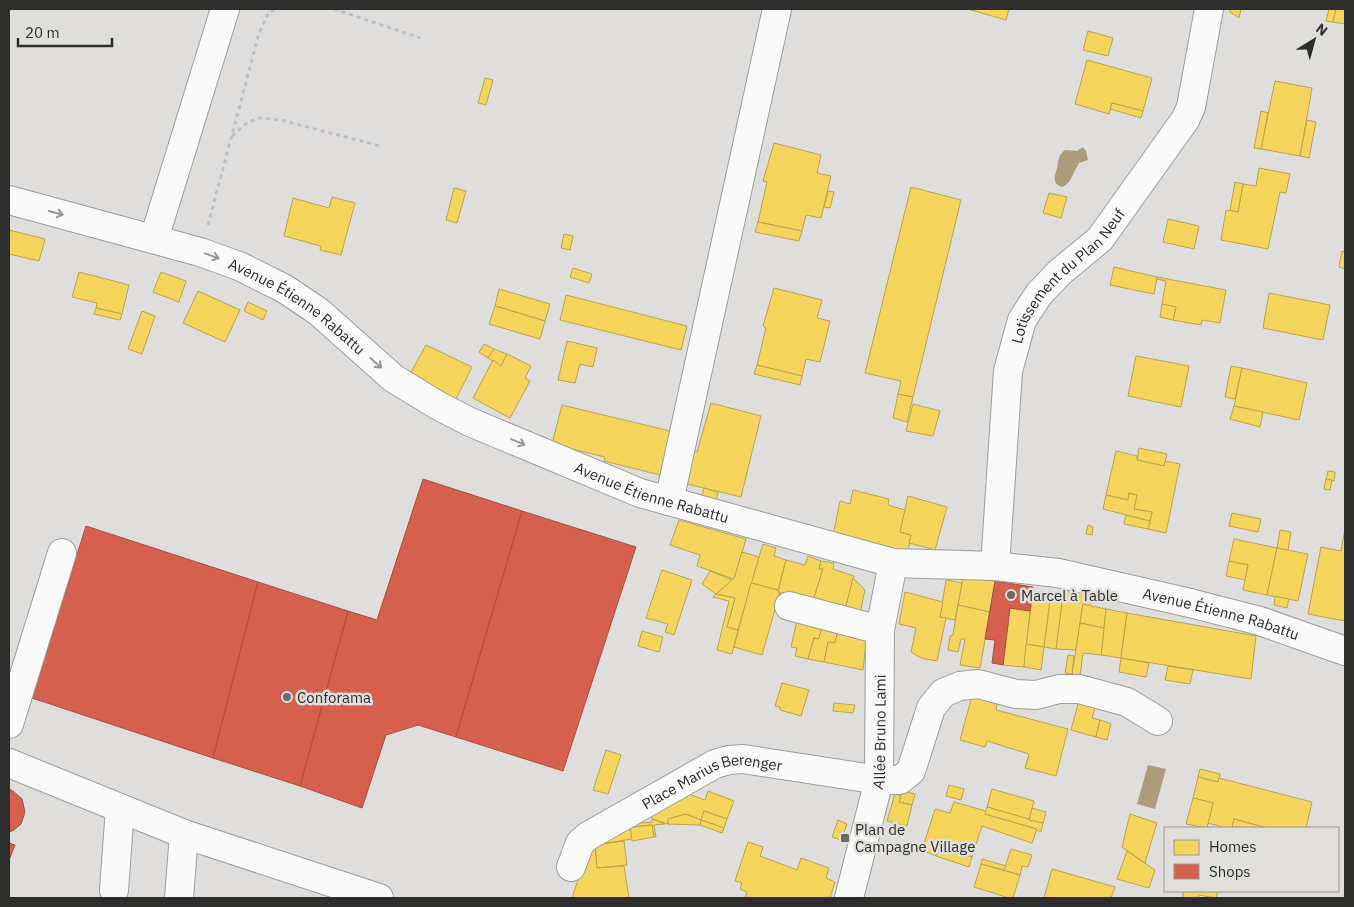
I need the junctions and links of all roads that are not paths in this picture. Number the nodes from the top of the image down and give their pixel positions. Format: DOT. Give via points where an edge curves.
graph roads {
  1 [pos="225,9"];
  2 [pos="777,9"];
  3 [pos="1209,9"];
  4 [pos="9,200"];
  5 [pos="154,239"];
  6 [pos="669,501"];
  7 [pos="62,553"];
  8 [pos="893,563"];
  9 [pos="995,566"];
  10 [pos="789,606"];
  11 [pos="880,630"];
  12 [pos="1345,652"];
  13 [pos="1158,721"];
  14 [pos="9,724"];
  15 [pos="9,763"];
  16 [pos="879,780"];
  17 [pos="120,808"];
  18 [pos="184,834"];
  19 [pos="571,867"];
  20 [pos="114,890"];
  21 [pos="178,898"];
  22 [pos="380,898"];
  23 [pos="849,898"];
  1 -- 5 [label="street"];
  2 -- 6 [label="street"];
  3 -- 9 [label="street, Lotissement du Plan Neuf" via="1191,107 1185,120 1100,240 1059,273 1039,294 1022,320 1008,371"];
  4 -- 5 [label="street, Avenue Étienne Rabattu, one-way"];
  5 -- 6 [label="street, Avenue Étienne Rabattu, one-way" via="239,266 285,289 319,312 394,378 470,422 640,493"];
  6 -- 8 [label="street, Avenue Étienne Rabattu"];
  7 -- 14 [label="street"];
  8 -- 9 [label="street, Avenue Étienne Rabattu"];
  8 -- 11 [label="street, Allée Bruno Lami"];
  9 -- 12 [label="street, Avenue Étienne Rabattu" via="1058,572 1190,603 1260,621"];
  10 -- 11 [label="street"];
  11 -- 16 [label="street, Allée Bruno Lami"];
  13 -- 16 [label="street, Place Marius Berenger" via="1127,702 1079,689 1059,689 1036,695 1016,694 978,684 960,686 943,693 931,708 911,771 900,780"];
  15 -- 17 [label="street"];
  16 -- 19 [label="street, Place Marius Berenger" via="743,759 729,760 715,764 588,836 580,843"];
  16 -- 23 [label="street, Allée Bruno Lami"];
  17 -- 18 [label="street"];
  17 -- 20 [label="street"];
  18 -- 21 [label="street"];
  18 -- 22 [label="street"];
}
